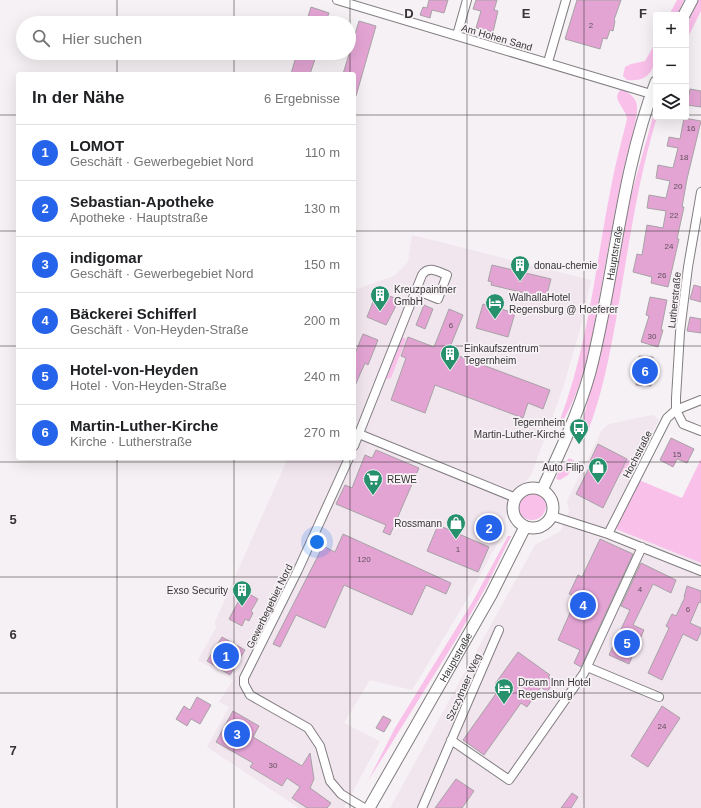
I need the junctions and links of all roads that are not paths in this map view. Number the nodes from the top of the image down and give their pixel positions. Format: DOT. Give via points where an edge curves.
graph roads {
  1 [pos="337,0"];
  2 [pos="467,0"];
  3 [pos="566,0"];
  4 [pos="692,0"];
  5 [pos="686,12"];
  6 [pos="457,35"];
  7 [pos="548,62"];
  8 [pos="655,84"];
  9 [pos="651,94"];
  10 [pos="701,192"];
  11 [pos="416,290"];
  12 [pos="701,400"];
  13 [pos="676,410"];
  14 [pos="701,431"];
  15 [pos="359,434"];
  16 [pos="356,441"];
  17 [pos="348,460"];
  18 [pos="542,490"];
  19 [pos="516,498"];
  20 [pos="552,516"];
  21 [pos="525,527"];
  22 [pos="608,534"];
  23 [pos="642,547"];
  24 [pos="701,571"];
  25 [pos="499,630"];
  26 [pos="587,667"];
  27 [pos="659,697"];
  28 [pos="451,740"];
  29 [pos="364,808"];
  30 [pos="369,808"];
  31 [pos="422,808"];
  1 -- 6 [label="street, Am Hohen Sand"];
  2 -- 6 [label="street"];
  3 -- 7 [label="street"];
  4 -- 5 [label="main road"];
  6 -- 7 [label="street, Am Hohen Sand"];
  7 -- 9 [label="street, Am Hohen Sand"];
  8 -- 9 [label="main road, Hauptstraße"];
  9 -- 18 [label="main road, Hauptstraße" via="632,159 589,373 578,408"];
  10 -- 13 [label="street, Lutherstraße" via="681,324"];
  11 -- 15 [label="street"];
  12 -- 13 [label="street, Hochstraße"];
  13 -- 14 [label="street" via="683,424"];
  13 -- 22 [label="street, Hochstraße" via="667,418"];
  15 -- 16 [label="street"];
  15 -- 19 [label="street"];
  17 -- 29 [label="street, Gewerbegebiet Nord" via="298,570 244,678 244,684 250,695 308,728 320,746 330,781 341,794"];
  18 -- 19 [label="main road" via="524,490"];
  18 -- 20 [label="main road" via="551,498"];
  19 -- 21 [label="main road" via="513,511 519,523"];
  20 -- 21 [label="main road" via="544,526"];
  20 -- 22 [label="street"];
  21 -- 30 [label="main road, Hauptstraße" via="491,595"];
  22 -- 23 [label="street"];
  23 -- 24 [label="street"];
  23 -- 26 [label="street"];
  25 -- 28 [label="street, Szczytnaer Weg"];
  26 -- 27 [label="street"];
  26 -- 28 [label="street" via="509,780"];
  28 -- 31 [label="street, Szczytnaer Weg"];
}
